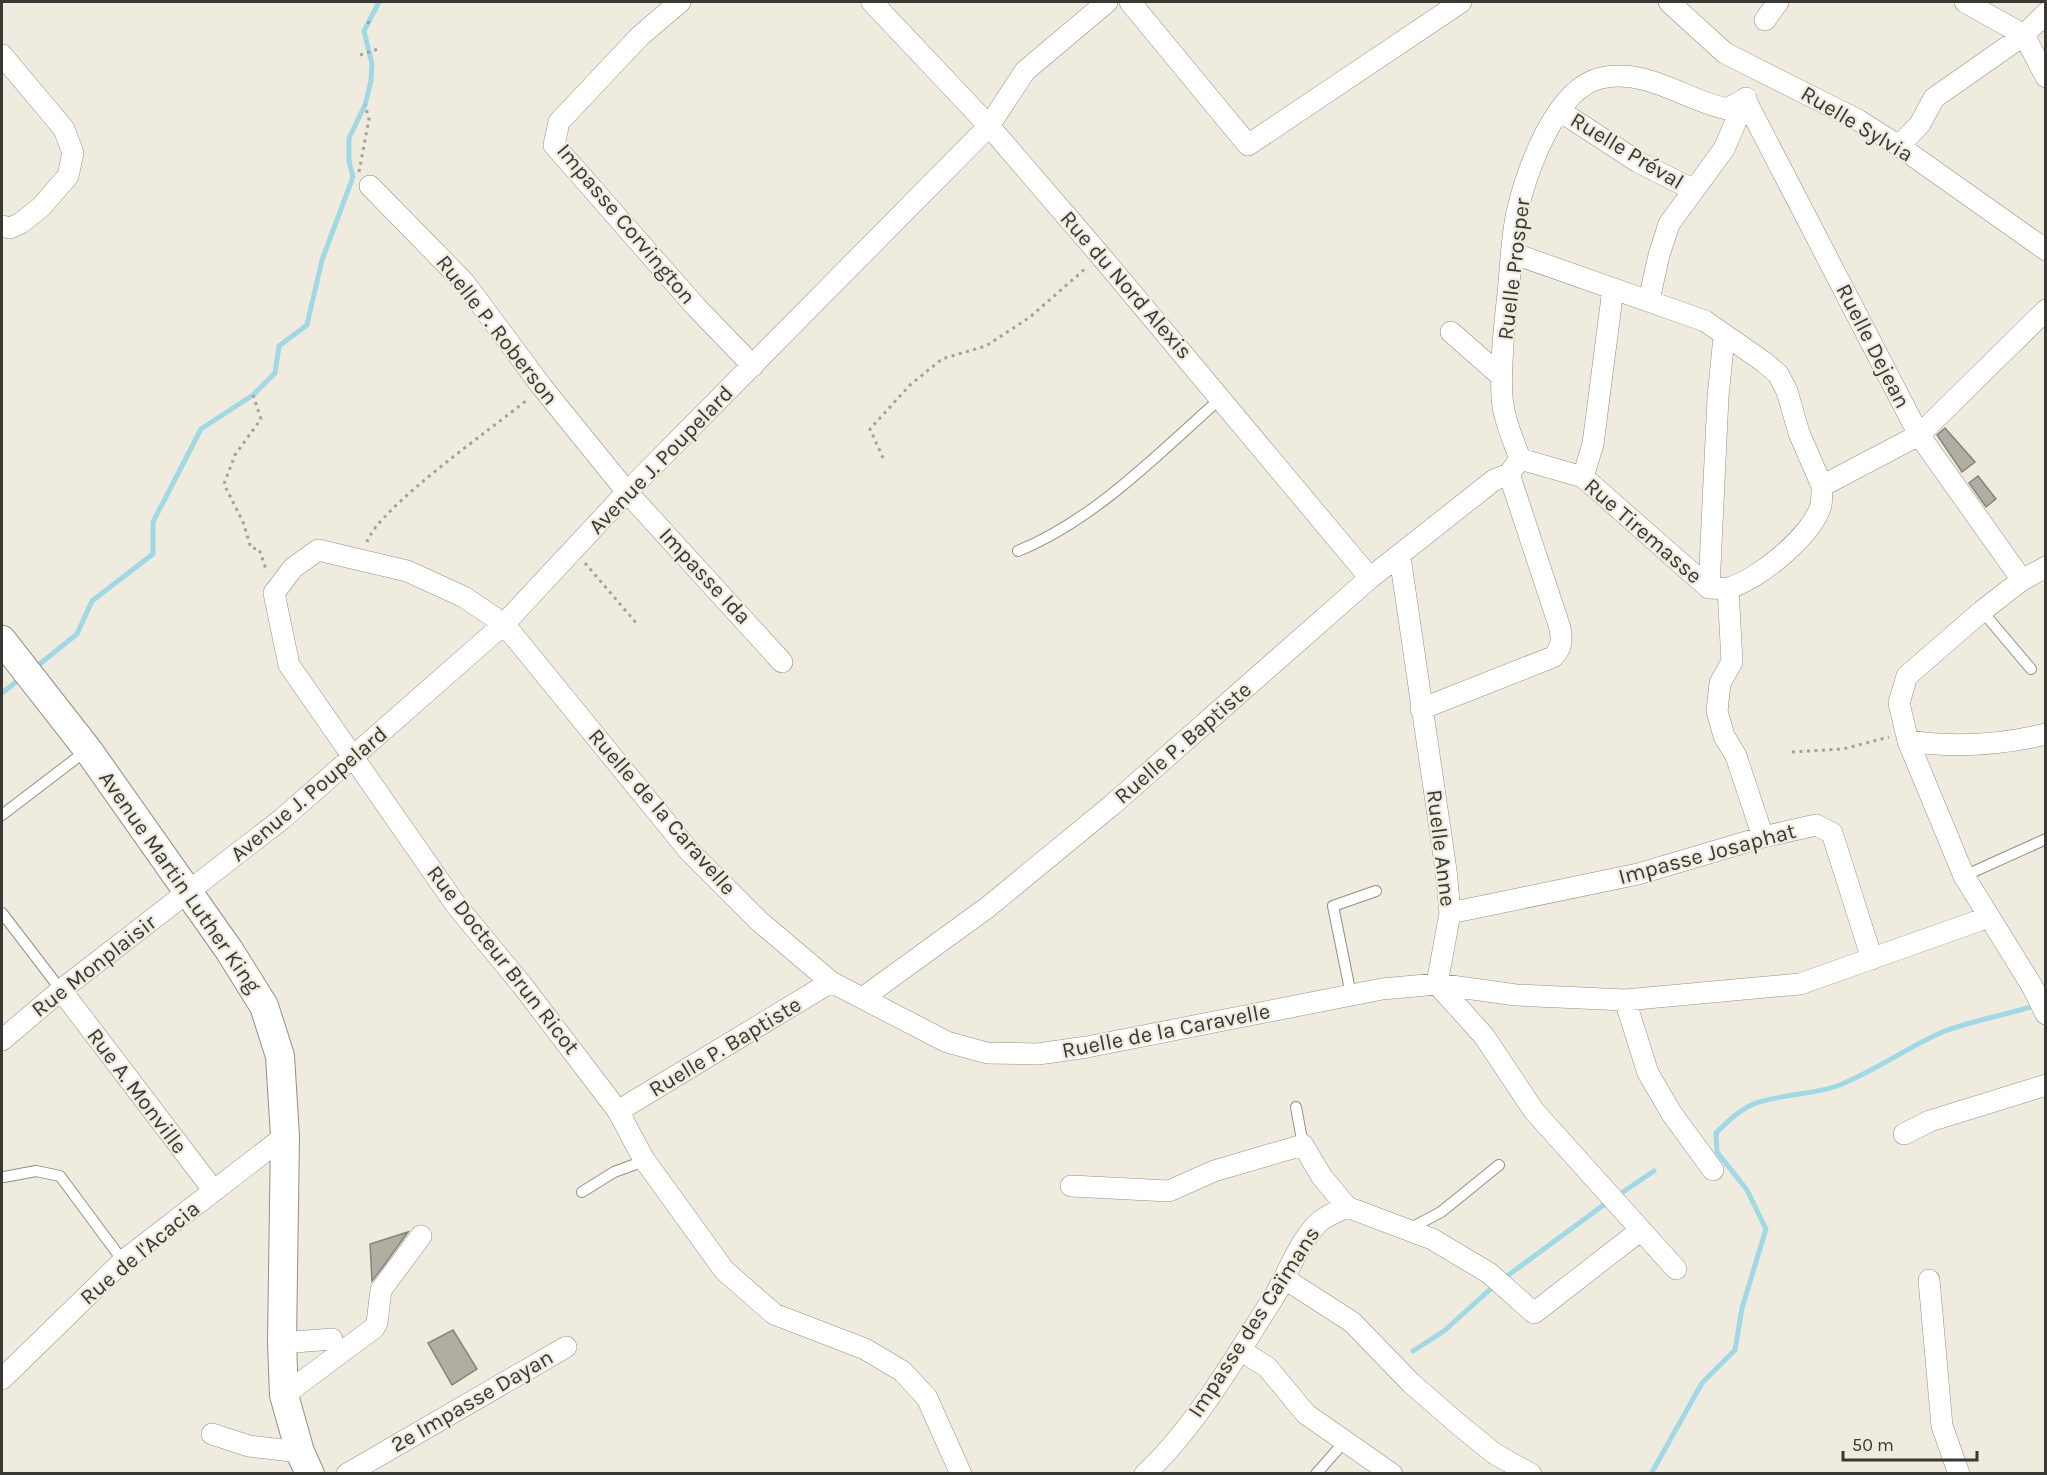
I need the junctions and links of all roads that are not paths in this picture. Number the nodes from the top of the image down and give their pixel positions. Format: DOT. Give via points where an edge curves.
graph roads {
  1 [pos="680,2"];
  2 [pos="872,2"];
  3 [pos="1130,2"];
  4 [pos="1461,2"];
  5 [pos="1669,2"];
  6 [pos="1778,2"];
  7 [pos="1965,2"];
  8 [pos="1099,4"];
  9 [pos="2046,13"];
  10 [pos="1765,20"];
  11 [pos="2024,35"];
  12 [pos="2,55"];
  13 [pos="1759,72"];
  14 [pos="2046,77"];
  15 [pos="1745,99"];
  16 [pos="1560,111"];
  17 [pos="989,126"];
  18 [pos="1899,146"];
  19 [pos="370,186"];
  20 [pos="1694,190"];
  21 [pos="2,226"];
  22 [pos="2046,250"];
  23 [pos="1512,253"];
  24 [pos="1613,289"];
  25 [pos="1650,300"];
  26 [pos="2046,310"];
  27 [pos="1451,332"];
  28 [pos="1724,337"];
  29 [pos="753,366"];
  30 [pos="1502,377"];
  31 [pos="1221,397"];
  32 [pos="1919,435"];
  33 [pos="1508,471"];
  34 [pos="1583,477"];
  35 [pos="1822,486"];
  36 [pos="627,492"];
  37 [pos="1018,551"];
  38 [pos="1400,557"];
  39 [pos="2046,567"];
  40 [pos="1370,578"];
  41 [pos="2022,580"];
  42 [pos="1719,588"];
  43 [pos="1982,611"];
  44 [pos="504,624"];
  45 [pos="12,659"];
  46 [pos="782,662"];
  47 [pos="2031,669"];
  48 [pos="1421,709"];
  49 [pos="2046,734"];
  50 [pos="1907,737"];
  51 [pos="88,750"];
  52 [pos="353,758"];
  53 [pos="2,815"];
  54 [pos="1763,837"];
  55 [pos="2046,839"];
  56 [pos="1964,876"];
  57 [pos="1376,891"];
  58 [pos="189,892"];
  59 [pos="2,913"];
  60 [pos="1450,913"];
  61 [pos="1989,917"];
  62 [pos="1872,959"];
  63 [pos="831,982"];
  64 [pos="1437,984"];
  65 [pos="61,990"];
  66 [pos="1351,995"];
  67 [pos="864,997"];
  68 [pos="2041,998"];
  69 [pos="1625,1000"];
  70 [pos="2,1040"];
  71 [pos="2046,1085"];
  72 [pos="1296,1107"];
  73 [pos="618,1111"];
  74 [pos="1904,1134"];
  75 [pos="285,1136"];
  76 [pos="1304,1145"];
  77 [pos="643,1158"];
  78 [pos="1499,1165"];
  79 [pos="1713,1170"];
  80 [pos="4,1177"];
  81 [pos="1071,1186"];
  82 [pos="213,1191"];
  83 [pos="582,1192"];
  84 [pos="1347,1206"];
  85 [pos="1408,1229"];
  86 [pos="1641,1230"];
  87 [pos="420,1236"];
  88 [pos="123,1261"];
  89 [pos="1676,1269"];
  90 [pos="1285,1279"];
  91 [pos="1929,1280"];
  92 [pos="332,1339"];
  93 [pos="282,1343"];
  94 [pos="566,1347"];
  95 [pos="1240,1350"];
  96 [pos="2,1379"];
  97 [pos="284,1395"];
  98 [pos="212,1434"];
  99 [pos="1345,1442"];
  100 [pos="305,1463"];
  101 [pos="957,1472"];
  102 [pos="347,1473"];
  103 [pos="1145,1473"];
  104 [pos="1316,1473"];
  105 [pos="1392,1473"];
  106 [pos="1531,1473"];
  107 [pos="1959,1473"];
  1 -- 29 [label="street, Impasse Corvington" via="640,36 559,122 554,145"];
  2 -- 17 [label="street, Rue du Nord Alexis"];
  3 -- 4 [label="street" via="1248,145"];
  5 -- 13 [label="street, Ruelle Sylvia" via="1714,44"];
  6 -- 10 [label="street"];
  7 -- 11 [label="street"];
  8 -- 17 [label="street, Avenue J. Poupelard" via="1025,70"];
  9 -- 11 [label="street"];
  11 -- 14 [label="street"];
  11 -- 18 [label="street" via="1934,98 1920,124"];
  12 -- 21 [label="street" via="64,129 73,153 68,176 41,207 15,226"];
  13 -- 15 [label="street"];
  13 -- 18 [label="street, Ruelle Sylvia" via="1809,93"];
  15 -- 16 [label="street, Ruelle Prosper" via="1727,110 1649,80 1623,75 1599,79 1577,91"];
  15 -- 20 [label="street" via="1724,149"];
  15 -- 32 [label="street, Ruelle Dejean"];
  16 -- 20 [label="street, Ruelle Préval" via="1638,162"];
  16 -- 23 [label="street, Ruelle Prosper" via="1545,134 1530,171 1518,209"];
  17 -- 29 [label="street, Avenue J. Poupelard"];
  17 -- 31 [label="street, Rue du Nord Alexis"];
  18 -- 22 [label="street, Ruelle Sylvia"];
  19 -- 36 [label="street, Ruelle P. Roberson" via="464,282"];
  20 -- 25 [label="street" via="1669,224"];
  23 -- 24 [label="street"];
  23 -- 30 [label="street, Ruelle Prosper"];
  24 -- 25 [label="street"];
  24 -- 34 [label="street" via="1593,444"];
  25 -- 28 [label="street" via="1705,321"];
  26 -- 32 [label="street"];
  27 -- 30 [label="street"];
  28 -- 35 [label="street" via="1778,374"];
  28 -- 42 [label="street" via="1718,397"];
  29 -- 36 [label="street, Avenue J. Poupelard"];
  30 -- 33 [label="street, Ruelle Prosper"];
  31 -- 37 [label="lane" via="1106,499 1036,544"];
  31 -- 40 [label="street, Rue du Nord Alexis"];
  32 -- 35 [label="street"];
  32 -- 41 [label="street, Ruelle Dejean"];
  33 -- 34 [label="street, Rue Tiremasse"];
  33 -- 38 [label="street, Ruelle P. Baptiste"];
  33 -- 48 [label="street, Ruelle Prosper" via="1560,628 1560,650 1553,657"];
  34 -- 42 [label="street, Rue Tiremasse"];
  35 -- 42 [label="street, Rue Tiremasse" via="1821,504 1802,538 1768,567"];
  36 -- 44 [label="street, Avenue J. Poupelard"];
  36 -- 46 [label="street, Impasse Ida"];
  38 -- 40 [label="street, Ruelle P. Baptiste"];
  38 -- 48 [label="street, Ruelle Anne"];
  39 -- 41 [label="street"];
  40 -- 67 [label="street, Ruelle P. Baptiste" via="1094,820 988,907"];
  41 -- 43 [label="street"];
  42 -- 54 [label="street" via="1732,662 1720,683 1717,711"];
  43 -- 47 [label="lane"];
  43 -- 50 [label="street" via="1907,676 1899,704"];
  44 -- 52 [label="street, Avenue J. Poupelard"];
  44 -- 52 [label="street, Rue Docteur Brun Ricot" via="464,597 407,571 318,550 293,568 274,593 289,665"];
  44 -- 63 [label="street, Ruelle de la Caravelle" via="690,852 759,921"];
  45 -- 51 [label="main road, Avenue Martin Luther King"];
  48 -- 60 [label="street, Ruelle Anne"];
  49 -- 50 [label="street" via="2008,743 1935,744"];
  50 -- 56 [label="street"];
  51 -- 53 [label="lane"];
  51 -- 58 [label="main road, Avenue Martin Luther King"];
  52 -- 58 [label="street, Avenue J. Poupelard"];
  52 -- 73 [label="street, Rue Docteur Brun Ricot" via="456,905"];
  54 -- 60 [label="street, Impasse Josaphat" via="1638,874"];
  54 -- 62 [label="street, Impasse Josaphat" via="1816,825 1832,833"];
  55 -- 56 [label="lane"];
  56 -- 61 [label="street"];
  57 -- 66 [label="lane" via="1333,906"];
  58 -- 65 [label="street, Rue Monplaisir"];
  58 -- 75 [label="main road, Avenue Martin Luther King" via="264,1006 280,1056"];
  59 -- 65 [label="lane"];
  60 -- 64 [label="street, Ruelle Anne"];
  61 -- 62 [label="street, Ruelle de la Caravelle"];
  61 -- 68 [label="street"];
  62 -- 69 [label="street, Ruelle de la Caravelle" via="1800,984"];
  63 -- 67 [label="street, Ruelle de la Caravelle"];
  63 -- 73 [label="street, Ruelle P. Baptiste"];
  64 -- 66 [label="street, Ruelle de la Caravelle"];
  64 -- 69 [label="street, Ruelle de la Caravelle" via="1516,995"];
  64 -- 86 [label="street" via="1484,1036 1534,1111"];
  65 -- 70 [label="street, Rue Monplaisir"];
  65 -- 82 [label="street, Rue A. Monville"];
  66 -- 67 [label="street, Ruelle de la Caravelle" via="1038,1054 987,1053 946,1042"];
  69 -- 79 [label="street" via="1648,1073"];
  71 -- 74 [label="street" via="1930,1121"];
  72 -- 76 [label="lane"];
  73 -- 77 [label="street, Rue Docteur Brun Ricot"];
  75 -- 82 [label="street, Rue de l'Acacia"];
  75 -- 93 [label="main road, Avenue Martin Luther King"];
  76 -- 81 [label="street" via="1214,1171 1169,1191"];
  76 -- 84 [label="street" via="1322,1177"];
  77 -- 83 [label="lane"];
  77 -- 101 [label="street, Rue Docteur Brun Ricot" via="724,1270 754,1299 774,1314 865,1349 902,1371 927,1398"];
  78 -- 85 [label="lane" via="1441,1212"];
  80 -- 88 [label="lane" via="36,1171 60,1176"];
  82 -- 88 [label="street, Rue de l'Acacia"];
  84 -- 85 [label="street"];
  84 -- 90 [label="street, Impasse des Caïmans" via="1320,1221 1299,1248"];
  85 -- 86 [label="street" via="1489,1273 1534,1313"];
  86 -- 89 [label="street"];
  87 -- 97 [label="street" via="381,1290 374,1329"];
  88 -- 96 [label="street, Rue de l'Acacia"];
  90 -- 95 [label="street, Impasse des Caïmans"];
  90 -- 106 [label="street" via="1352,1322 1458,1425 1495,1454"];
  91 -- 107 [label="street" via="1942,1426"];
  92 -- 93 [label="street"];
  93 -- 97 [label="main road, Avenue Martin Luther King"];
  94 -- 102 [label="street, 2e Impasse Dayan"];
  95 -- 99 [label="street" via="1267,1367 1306,1414"];
  95 -- 103 [label="street, Impasse des Caïmans" via="1200,1408"];
  97 -- 100 [label="main road, Avenue Martin Luther King"];
  98 -- 100 [label="street"];
  99 -- 104 [label="lane"];
  99 -- 105 [label="street"];
}
